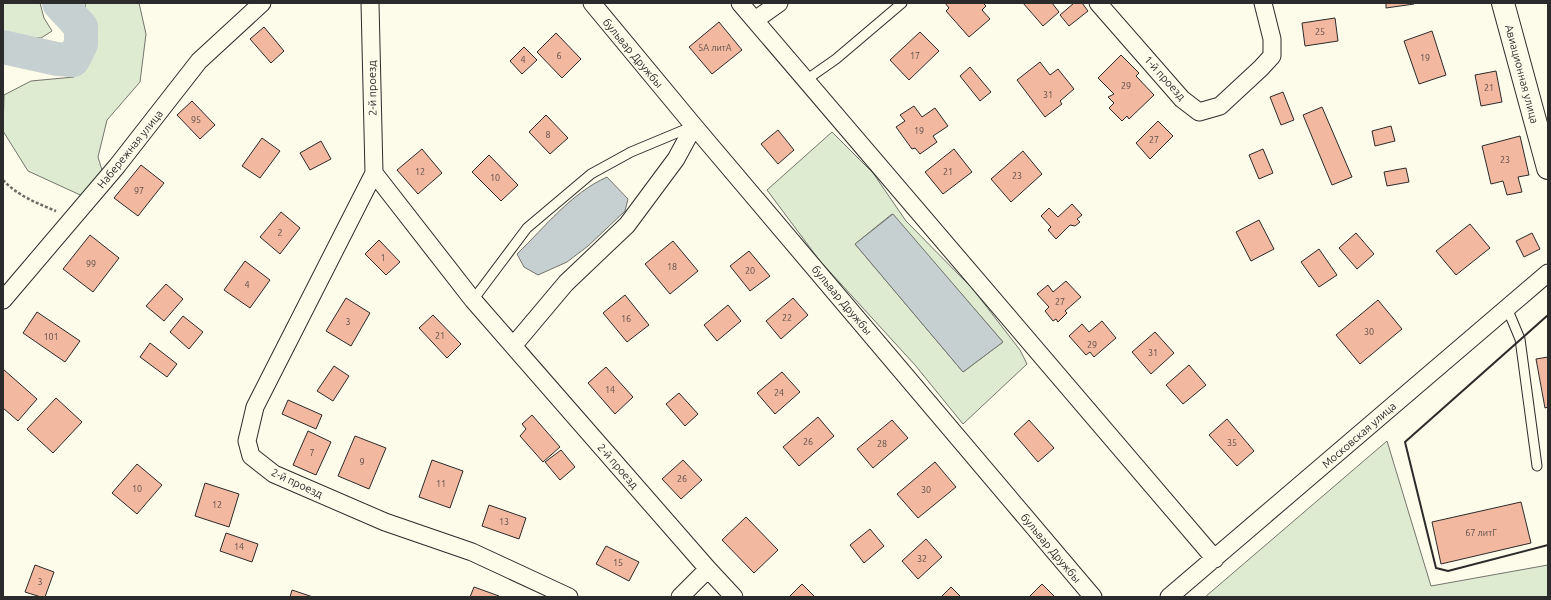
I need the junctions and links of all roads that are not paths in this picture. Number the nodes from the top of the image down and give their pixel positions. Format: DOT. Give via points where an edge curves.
graph roads {
  1 [pos="262,3"];
  2 [pos="370,3"];
  3 [pos="592,3"];
  4 [pos="740,3"];
  5 [pos="779,3"];
  6 [pos="902,3"];
  7 [pos="1098,3"];
  8 [pos="1263,3"];
  9 [pos="1503,3"];
  10 [pos="755,20"];
  11 [pos="806,80"];
  12 [pos="694,126"];
  13 [pos="1548,168"];
  14 [pos="374,173"];
  15 [pos="1548,273"];
  16 [pos="3,300"];
  17 [pos="474,300"];
  18 [pos="1507,308"];
  19 [pos="513,346"];
  20 [pos="1537,466"];
  21 [pos="1215,559"];
  22 [pos="708,569"];
  23 [pos="569,597"];
  24 [pos="680,597"];
  25 [pos="734,597"];
  26 [pos="1093,597"];
  27 [pos="1169,597"];
  1 -- 16 [label="street, Набережная улица" via="199,61 117,166"];
  2 -- 14 [label="street, 2-й проезд"];
  3 -- 12 [label="street, бульвар Дружбы"];
  4 -- 10 [label="street"];
  5 -- 10 [label="street"];
  6 -- 11 [label="lane" via="836,59"];
  7 -- 8 [label="street, 1-й проезд" via="1182,100 1199,112 1220,106 1272,56 1272,39"];
  9 -- 13 [label="street, Авиационная улица"];
  10 -- 11 [label="street"];
  11 -- 21 [label="street"];
  12 -- 17 [label="lane" via="631,152 591,174 528,228"];
  12 -- 19 [label="street" via="676,159 627,225 566,283"];
  12 -- 26 [label="street, бульвар Дружбы"];
  14 -- 17 [label="street, 2-й проезд"];
  14 -- 23 [label="street, 2-й проезд" via="255,407 247,441 251,456 274,474 385,522 472,552"];
  15 -- 18 [label="street, Московская улица"];
  17 -- 19 [label="street, 2-й проезд"];
  18 -- 20 [label="lane" via="1520,339"];
  18 -- 21 [label="street, Московская улица"];
  19 -- 22 [label="street, 2-й проезд"];
  21 -- 27 [label="street, Московская улица"];
  22 -- 24 [label="street"];
  22 -- 25 [label="street, 2-й проезд"];
}
